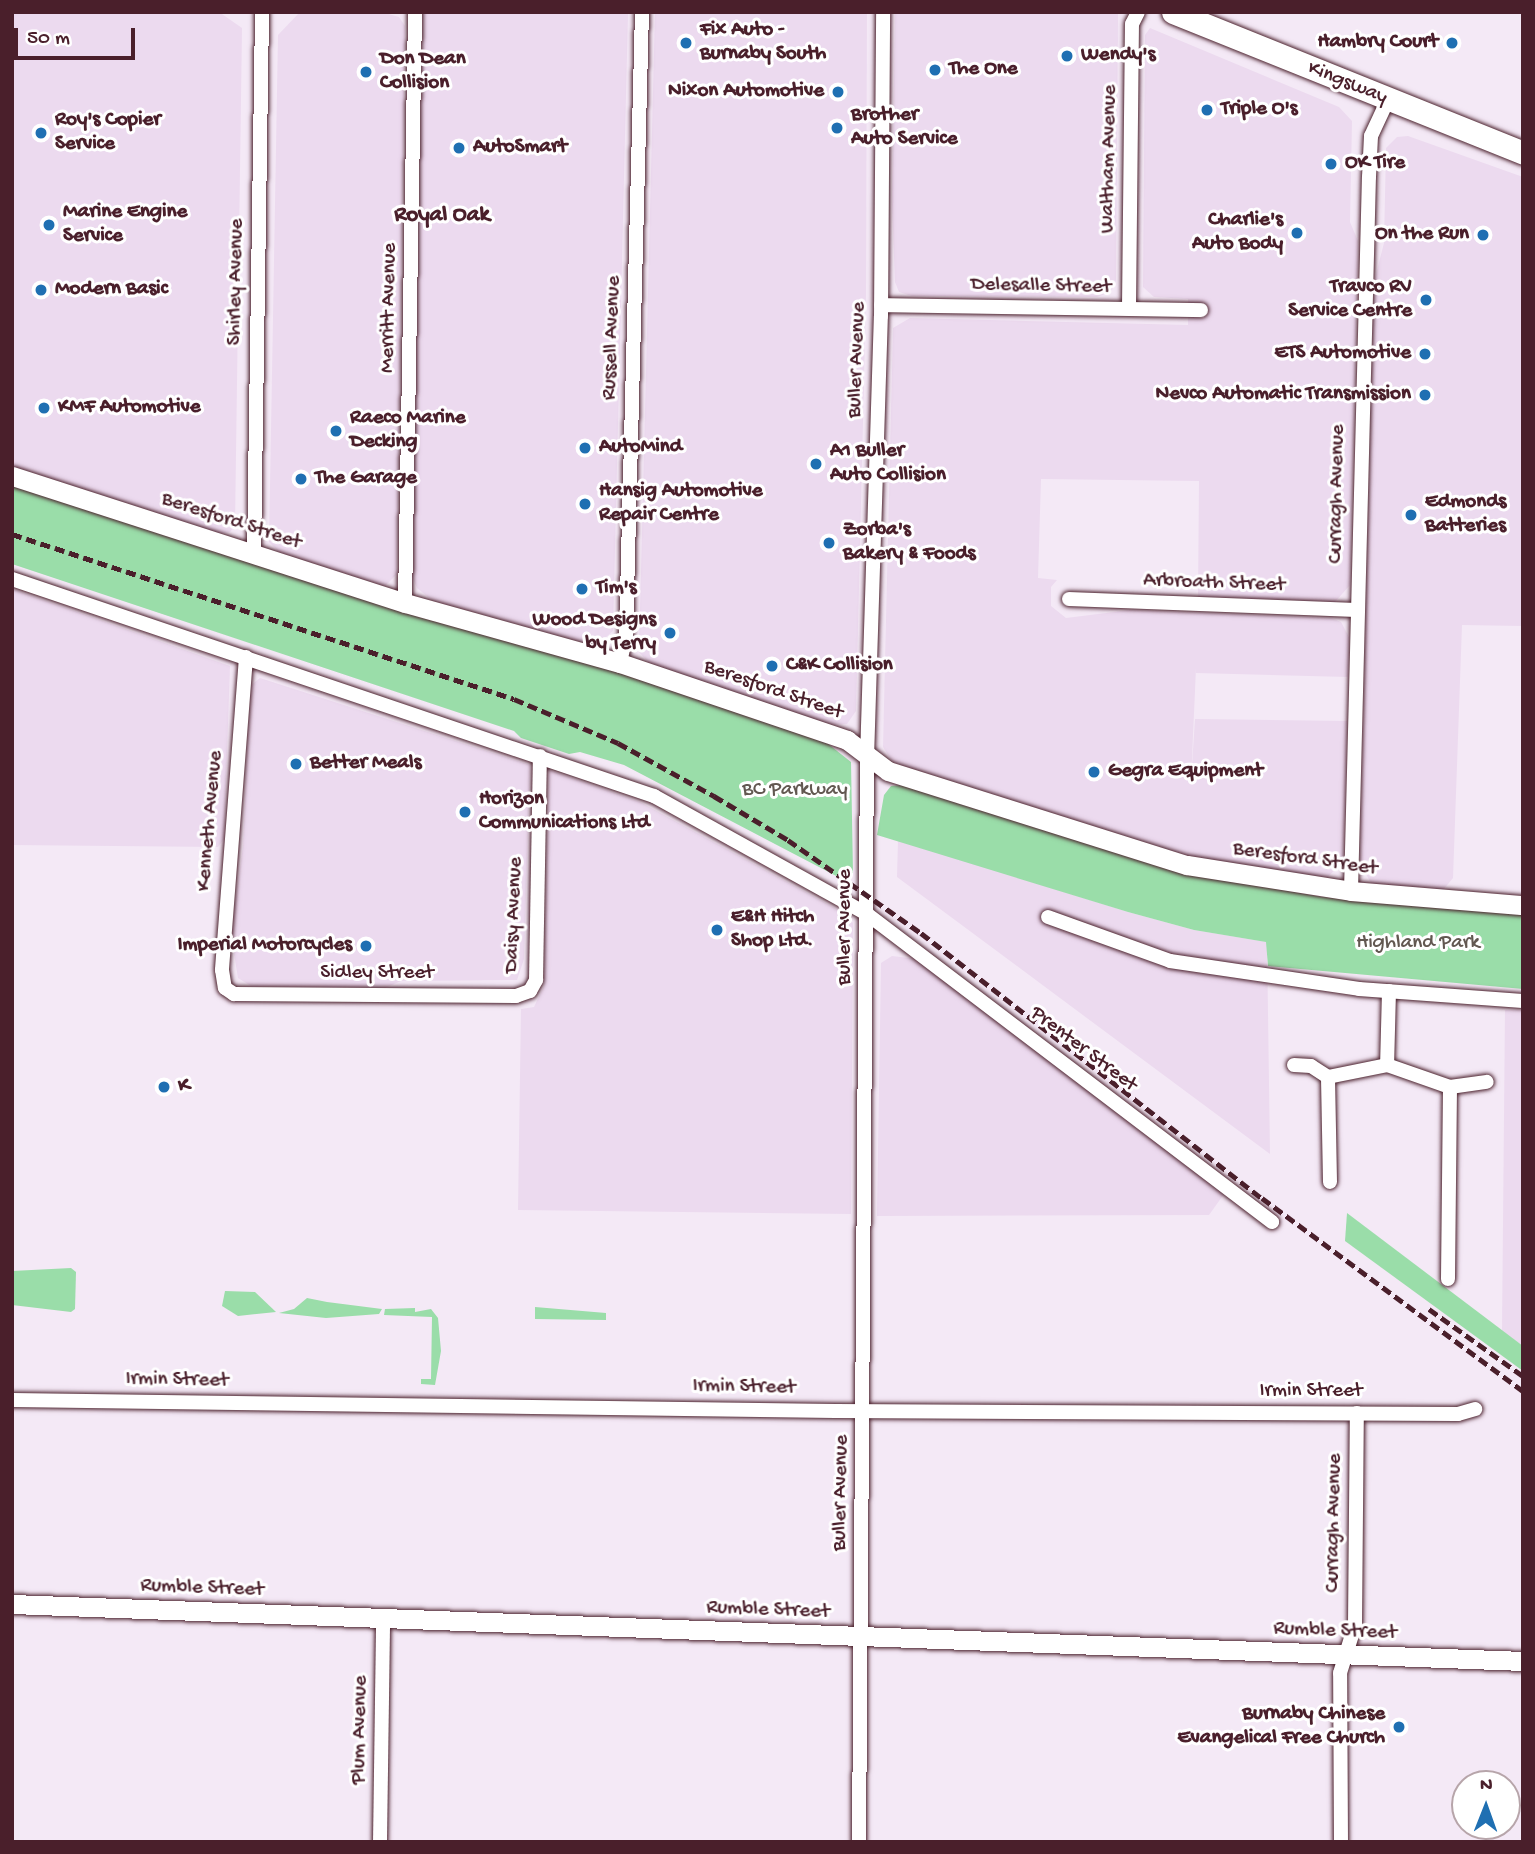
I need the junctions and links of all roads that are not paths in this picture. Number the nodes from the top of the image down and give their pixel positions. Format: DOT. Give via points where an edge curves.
graph roads {
  1 [pos="262,12"];
  2 [pos="415,12"];
  3 [pos="642,12"];
  4 [pos="883,12"];
  5 [pos="1138,12"];
  6 [pos="1173,12"];
  7 [pos="1387,101"];
  8 [pos="1523,153"];
  9 [pos="881,305"];
  10 [pos="1129,309"];
  11 [pos="1201,310"];
  12 [pos="12,476"];
  13 [pos="254,553"];
  14 [pos="12,579"];
  15 [pos="1069,599"];
  16 [pos="405,603"];
  17 [pos="1356,610"];
  18 [pos="246,657"];
  19 [pos="620,663"];
  20 [pos="540,756"];
  21 [pos="867,758"];
  22 [pos="1351,891"];
  23 [pos="1523,905"];
  24 [pos="867,914"];
  25 [pos="1048,917"];
  26 [pos="225,988"];
  27 [pos="530,991"];
  28 [pos="1389,991"];
  29 [pos="1523,1001"];
  30 [pos="1294,1065"];
  31 [pos="1387,1065"];
  32 [pos="1328,1077"];
  33 [pos="1487,1082"];
  34 [pos="1450,1087"];
  35 [pos="1330,1182"];
  36 [pos="1272,1222"];
  37 [pos="1448,1279"];
  38 [pos="12,1400"];
  39 [pos="1475,1409"];
  40 [pos="865,1411"];
  41 [pos="1357,1413"];
  42 [pos="12,1604"];
  43 [pos="383,1619"];
  44 [pos="860,1636"];
  45 [pos="1347,1655"];
  46 [pos="1523,1661"];
  47 [pos="380,1842"];
  48 [pos="859,1842"];
  49 [pos="1341,1842"];
  1 -- 13 [label="street, Shirley Avenue"];
  2 -- 16 [label="street, Merritt Avenue"];
  3 -- 19 [label="street, Russell Avenue" via="626,635"];
  4 -- 9 [label="street, Buller Avenue"];
  5 -- 10 [label="street, Waltham Avenue" via="1132,24"];
  6 -- 7 [label="main road, Kingsway"];
  7 -- 8 [label="main road, Kingsway"];
  7 -- 17 [label="street, Curragh Avenue" via="1371,136"];
  9 -- 10 [label="street, Delesalle Street"];
  9 -- 21 [label="street, Buller Avenue"];
  10 -- 11 [label="street, Delesalle Street"];
  12 -- 13 [label="street, Beresford Street"];
  13 -- 16 [label="street, Beresford Street"];
  14 -- 18 [label="street"];
  15 -- 17 [label="street, Arbroath Street"];
  16 -- 19 [label="street, Beresford Street"];
  17 -- 22 [label="street, Curragh Avenue"];
  18 -- 20 [label="street"];
  18 -- 26 [label="street, Kenneth Avenue" via="233,855 225,900"];
  19 -- 21 [label="street, Beresford Street" via="847,740"];
  20 -- 24 [label="street" via="654,796"];
  20 -- 27 [label="street, Daisy Avenue" via="536,980"];
  21 -- 22 [label="street, Beresford Street" via="888,771 1187,865"];
  21 -- 24 [label="street, Buller Avenue"];
  22 -- 23 [label="street, Beresford Street"];
  24 -- 36 [label="street, Prenter Street"];
  24 -- 40 [label="street, Buller Avenue"];
  25 -- 28 [label="street" via="1170,961"];
  26 -- 27 [label="street, Sidley Street" via="234,994 382,996 516,996"];
  28 -- 29 [label="street"];
  28 -- 31 [label="street"];
  30 -- 32 [label="street" via="1311,1066"];
  31 -- 32 [label="street"];
  31 -- 34 [label="street"];
  32 -- 35 [label="street"];
  33 -- 34 [label="street"];
  34 -- 37 [label="street"];
  38 -- 40 [label="street, Irmin Street"];
  39 -- 41 [label="street, Irmin Street" via="1458,1414"];
  40 -- 41 [label="street, Irmin Street"];
  40 -- 44 [label="street, Buller Avenue"];
  41 -- 45 [label="street, Curragh Avenue" via="1355,1625"];
  42 -- 43 [label="street, Rumble Street"];
  43 -- 44 [label="street, Rumble Street"];
  43 -- 47 [label="street, Plum Avenue"];
  44 -- 45 [label="street, Rumble Street"];
  44 -- 48 [label="street, Buller Avenue"];
  45 -- 46 [label="street, Rumble Street"];
  45 -- 49 [label="street, Curragh Avenue" via="1340,1673"];
}
